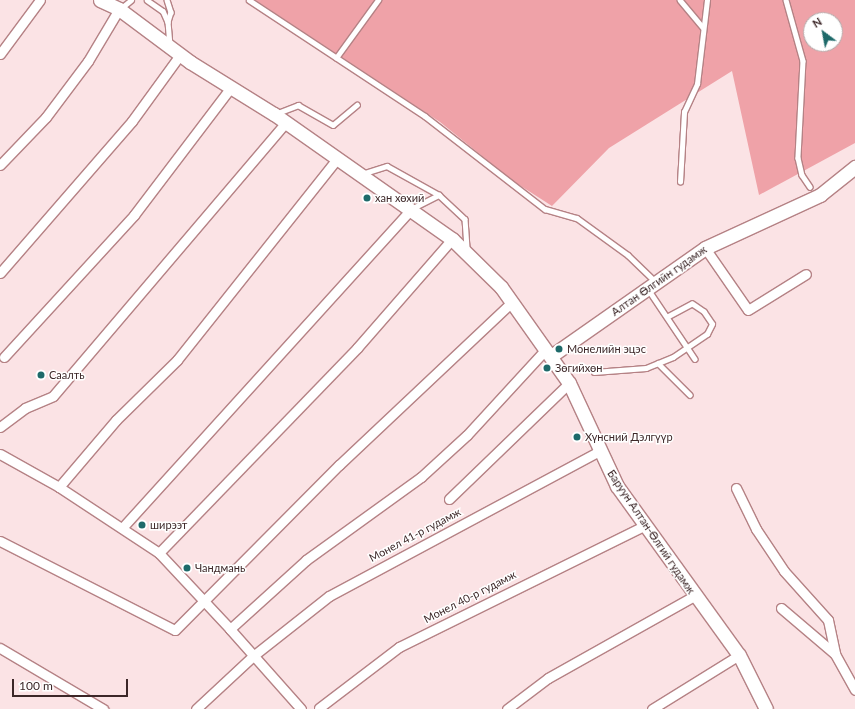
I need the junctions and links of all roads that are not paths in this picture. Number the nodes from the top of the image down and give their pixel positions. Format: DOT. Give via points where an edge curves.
graph roads {
  1 [pos="40,0"];
  2 [pos="100,0"];
  3 [pos="131,0"];
  4 [pos="147,0"];
  5 [pos="167,0"];
  6 [pos="249,0"];
  7 [pos="378,0"];
  8 [pos="680,0"];
  9 [pos="708,0"];
  10 [pos="786,0"];
  11 [pos="119,9"];
  12 [pos="168,22"];
  13 [pos="703,27"];
  14 [pos="175,51"];
  15 [pos="0,54"];
  16 [pos="336,58"];
  17 [pos="231,87"];
  18 [pos="357,105"];
  19 [pos="274,114"];
  20 [pos="285,123"];
  21 [pos="337,159"];
  22 [pos="0,165"];
  23 [pos="855,167"];
  24 [pos="359,175"];
  25 [pos="680,182"];
  26 [pos="810,186"];
  27 [pos="439,195"];
  28 [pos="410,210"];
  29 [pos="452,239"];
  30 [pos="706,248"];
  31 [pos="468,254"];
  32 [pos="0,273"];
  33 [pos="806,274"];
  34 [pos="652,286"];
  35 [pos="512,302"];
  36 [pos="668,317"];
  37 [pos="688,347"];
  38 [pos="549,353"];
  39 [pos="4,357"];
  40 [pos="695,359"];
  41 [pos="658,363"];
  42 [pos="594,372"];
  43 [pos="568,383"];
  44 [pos="690,395"];
  45 [pos="0,427"];
  46 [pos="598,452"];
  47 [pos="0,454"];
  48 [pos="59,487"];
  49 [pos="736,488"];
  50 [pos="449,499"];
  51 [pos="644,526"];
  52 [pos="122,528"];
  53 [pos="0,541"];
  54 [pos="159,553"];
  55 [pos="694,596"];
  56 [pos="205,603"];
  57 [pos="781,608"];
  58 [pos="230,629"];
  59 [pos="0,648"];
  60 [pos="835,654"];
  61 [pos="739,655"];
  62 [pos="253,656"];
  63 [pos="855,690"];
  64 [pos="104,709"];
  65 [pos="196,709"];
  66 [pos="301,709"];
  67 [pos="318,709"];
  68 [pos="507,709"];
  69 [pos="652,709"];
  70 [pos="766,709"];
  1 -- 15 [label="street"];
  2 -- 11 [label="main road, Баруун Алтан-Өлгий гудамж"];
  3 -- 11 [label="lane"];
  4 -- 12 [label="lane" via="163,11"];
  5 -- 12 [label="lane" via="171,12"];
  6 -- 16 [label="lane"];
  7 -- 16 [label="lane"];
  8 -- 13 [label="lane"];
  9 -- 13 [label="lane"];
  10 -- 26 [label="lane" via="803,61 798,158 802,175"];
  11 -- 14 [label="main road, Баруун Алтан-Өлгий гудамж"];
  11 -- 22 [label="street" via="70,86"];
  12 -- 14 [label="lane"];
  13 -- 25 [label="lane" via="697,84 684,112"];
  14 -- 17 [label="main road, Баруун Алтан-Өлгий гудамж"];
  14 -- 32 [label="street" via="132,121"];
  16 -- 34 [label="lane" via="425,116 545,209 577,218 628,255"];
  17 -- 19 [label="main road, Баруун Алтан-Өлгий гудамж"];
  17 -- 39 [label="street" via="134,215"];
  18 -- 19 [label="lane" via="333,125 298,105"];
  19 -- 20 [label="main road, Баруун Алтан-Өлгий гудамж"];
  20 -- 21 [label="main road, Баруун Алтан-Өлгий гудамж"];
  20 -- 45 [label="street" via="52,396 25,408"];
  21 -- 24 [label="main road, Баруун Алтан-Өлгий гудамж"];
  21 -- 48 [label="street" via="177,360 111,426"];
  23 -- 30 [label="main road, Алтан Өлгийн гудамж" via="820,195"];
  24 -- 27 [label="lane" via="387,166"];
  24 -- 28 [label="main road, Баруун Алтан-Өлгий гудамж"];
  27 -- 28 [label="lane"];
  27 -- 31 [label="lane" via="465,219"];
  28 -- 29 [label="main road, Баруун Алтан-Өлгий гудамж"];
  28 -- 52 [label="street"];
  29 -- 31 [label="main road, Баруун Алтан-Өлгий гудамж"];
  29 -- 54 [label="street" via="357,348"];
  30 -- 33 [label="street" via="748,310"];
  30 -- 34 [label="main road, Алтан Өлгийн гудамж"];
  31 -- 35 [label="main road, Баруун Алтан-Өлгий гудамж"];
  34 -- 36 [label="lane"];
  34 -- 38 [label="main road, Алтан Өлгийн гудамж"];
  35 -- 38 [label="main road, Баруун Алтан-Өлгий гудамж"];
  35 -- 56 [label="street" via="325,478"];
  36 -- 37 [label="lane"];
  36 -- 37 [label="lane" via="688,303 698,307 709,319 712,324 707,334"];
  37 -- 40 [label="lane"];
  37 -- 41 [label="lane"];
  38 -- 43 [label="main road, Баруун Алтан-Өлгий гудамж"];
  38 -- 58 [label="street" via="421,477 306,560"];
  41 -- 42 [label="lane" via="619,372"];
  41 -- 44 [label="lane"];
  43 -- 46 [label="main road, Баруун Алтан-Өлгий гудамж" via="587,418"];
  43 -- 50 [label="street"];
  46 -- 51 [label="main road, Баруун Алтан-Өлгий гудамж"];
  46 -- 62 [label="street, Монел 41-р гудамж" via="347,585"];
  47 -- 48 [label="street"];
  48 -- 52 [label="street"];
  49 -- 60 [label="street" via="756,529 784,571 828,620"];
  51 -- 55 [label="main road, Баруун Алтан-Өлгий гудамж"];
  51 -- 67 [label="street, Монел 40-р гудамж" via="399,647"];
  52 -- 54 [label="street"];
  53 -- 56 [label="street" via="176,630"];
  54 -- 56 [label="street"];
  55 -- 61 [label="main road, Баруун Алтан-Өлгий гудамж"];
  55 -- 68 [label="street" via="548,678"];
  56 -- 58 [label="street"];
  57 -- 60 [label="street"];
  58 -- 62 [label="street"];
  59 -- 64 [label="street"];
  60 -- 63 [label="street"];
  61 -- 69 [label="street"];
  61 -- 70 [label="main road, Баруун Алтан-Өлгий гудамж"];
  62 -- 65 [label="street, Монел 41-р гудамж"];
  62 -- 66 [label="street"];
}
